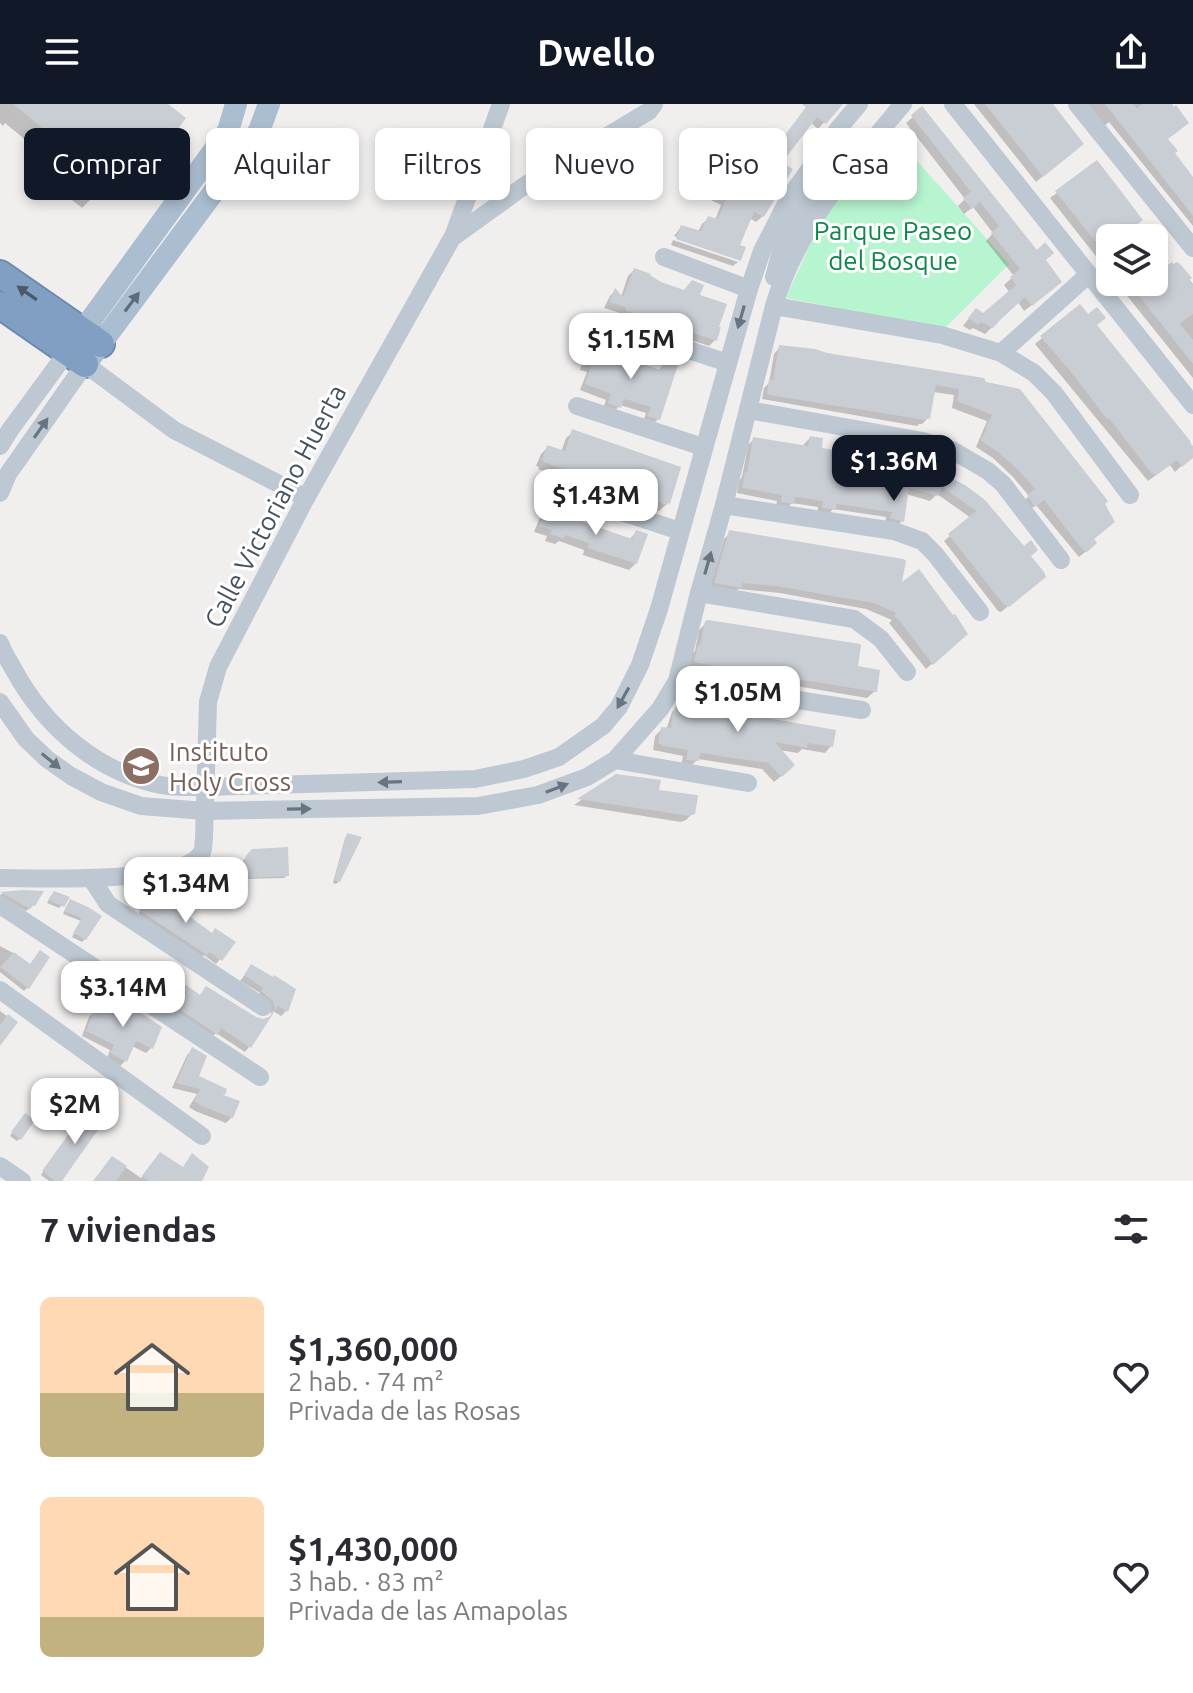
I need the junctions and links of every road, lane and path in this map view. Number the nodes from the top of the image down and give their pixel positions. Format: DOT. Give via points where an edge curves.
graph roads {
  1 [pos="236,104"];
  2 [pos="269,104"];
  3 [pos="501,104"];
  4 [pos="654,104"];
  5 [pos="859,104"];
  6 [pos="903,104"];
  7 [pos="953,104"];
  8 [pos="1077,104"];
  9 [pos="839,128"];
  10 [pos="803,178"];
  11 [pos="806,200"];
  12 [pos="452,238"];
  13 [pos="1193,248"];
  14 [pos="664,257"];
  15 [pos="0,274"];
  16 [pos="1088,275"];
  17 [pos="749,289"];
  18 [pos="776,298"];
  19 [pos="0,305"];
  20 [pos="619,327"];
  21 [pos="84,348"];
  22 [pos="1001,353"];
  23 [pos="728,363"];
  24 [pos="1193,405"];
  25 [pos="577,406"];
  26 [pos="748,410"];
  27 [pos="0,446"];
  28 [pos="703,447"];
  29 [pos="548,488"];
  30 [pos="0,493"];
  31 [pos="1130,495"];
  32 [pos="306,498"];
  33 [pos="724,505"];
  34 [pos="680,531"];
  35 [pos="1061,560"];
  36 [pos="699,593"];
  37 [pos="980,612"];
  38 [pos="0,643"];
  39 [pos="907,672"];
  40 [pos="677,681"];
  41 [pos="0,702"];
  42 [pos="862,710"];
  43 [pos="615,760"];
  44 [pos="748,783"];
  45 [pos="205,787"];
  46 [pos="205,811"];
  47 [pos="0,878"];
  48 [pos="91,878"];
  49 [pos="0,905"];
  50 [pos="0,990"];
  51 [pos="263,1007"];
  52 [pos="260,1077"];
  53 [pos="202,1136"];
  54 [pos="0,1166"];
  55 [pos="22,1181"];
  1 -- 21 [label="main road" via="228,131 156,227"];
  21 -- 2 [label="main road, one-way" via="259,131"];
  3 -- 12 [label="street"];
  4 -- 12 [label="street, Calle Victoriano Huerta"];
  5 -- 9 [label="street"];
  6 -- 18 [label="street" via="819,211"];
  7 -- 16 [label="street"];
  8 -- 13 [label="street"];
  10 -- 17 [label="street" via="762,251"];
  11 -- 18 [label="street" via="785,236 773,280"];
  12 -- 32 [label="street, Calle Victoriano Huerta"];
  14 -- 17 [label="street"];
  21 -- 15 [label="highway, one-way"];
  16 -- 22 [label="street"];
  16 -- 24 [label="street"];
  17 -- 23 [label="street, one-way"];
  18 -- 22 [label="street"];
  18 -- 26 [label="street"];
  19 -- 21 [label="highway"];
  20 -- 23 [label="street"];
  21 -- 27 [label="street"];
  30 -- 21 [label="street, one-way"];
  21 -- 32 [label="street" via="174,430"];
  22 -- 31 [label="street" via="1054,393"];
  23 -- 28 [label="street"];
  25 -- 28 [label="street"];
  26 -- 33 [label="street"];
  26 -- 35 [label="street" via="952,450 1003,484"];
  28 -- 34 [label="street"];
  29 -- 34 [label="street"];
  32 -- 45 [label="street, Calle Victoriano Huerta" via="218,667 208,702"];
  36 -- 33 [label="street, one-way"];
  33 -- 37 [label="street" via="894,531 922,541"];
  34 -- 45 [label="street, one-way" via="640,665 619,707 603,726 559,757 475,779"];
  36 -- 39 [label="street" via="854,619 881,639"];
  36 -- 40 [label="street"];
  38 -- 45 [label="street" via="43,714 90,756 163,786"];
  40 -- 42 [label="street"];
  40 -- 43 [label="street"];
  41 -- 46 [label="street, one-way" via="47,759 101,792 141,806"];
  43 -- 44 [label="street"];
  46 -- 43 [label="street, one-way" via="478,806 538,795"];
  45 -- 46 [label="street, Calle Victoriano Huerta"];
  46 -- 48 [label="street, Calle Victoriano Huerta" via="202,852 192,861 148,875"];
  47 -- 48 [label="street, Calle Victoriano Huerta"];
  48 -- 51 [label="street" via="108,904"];
  49 -- 52 [label="street"];
  50 -- 53 [label="street"];
  54 -- 55 [label="street"];
}
